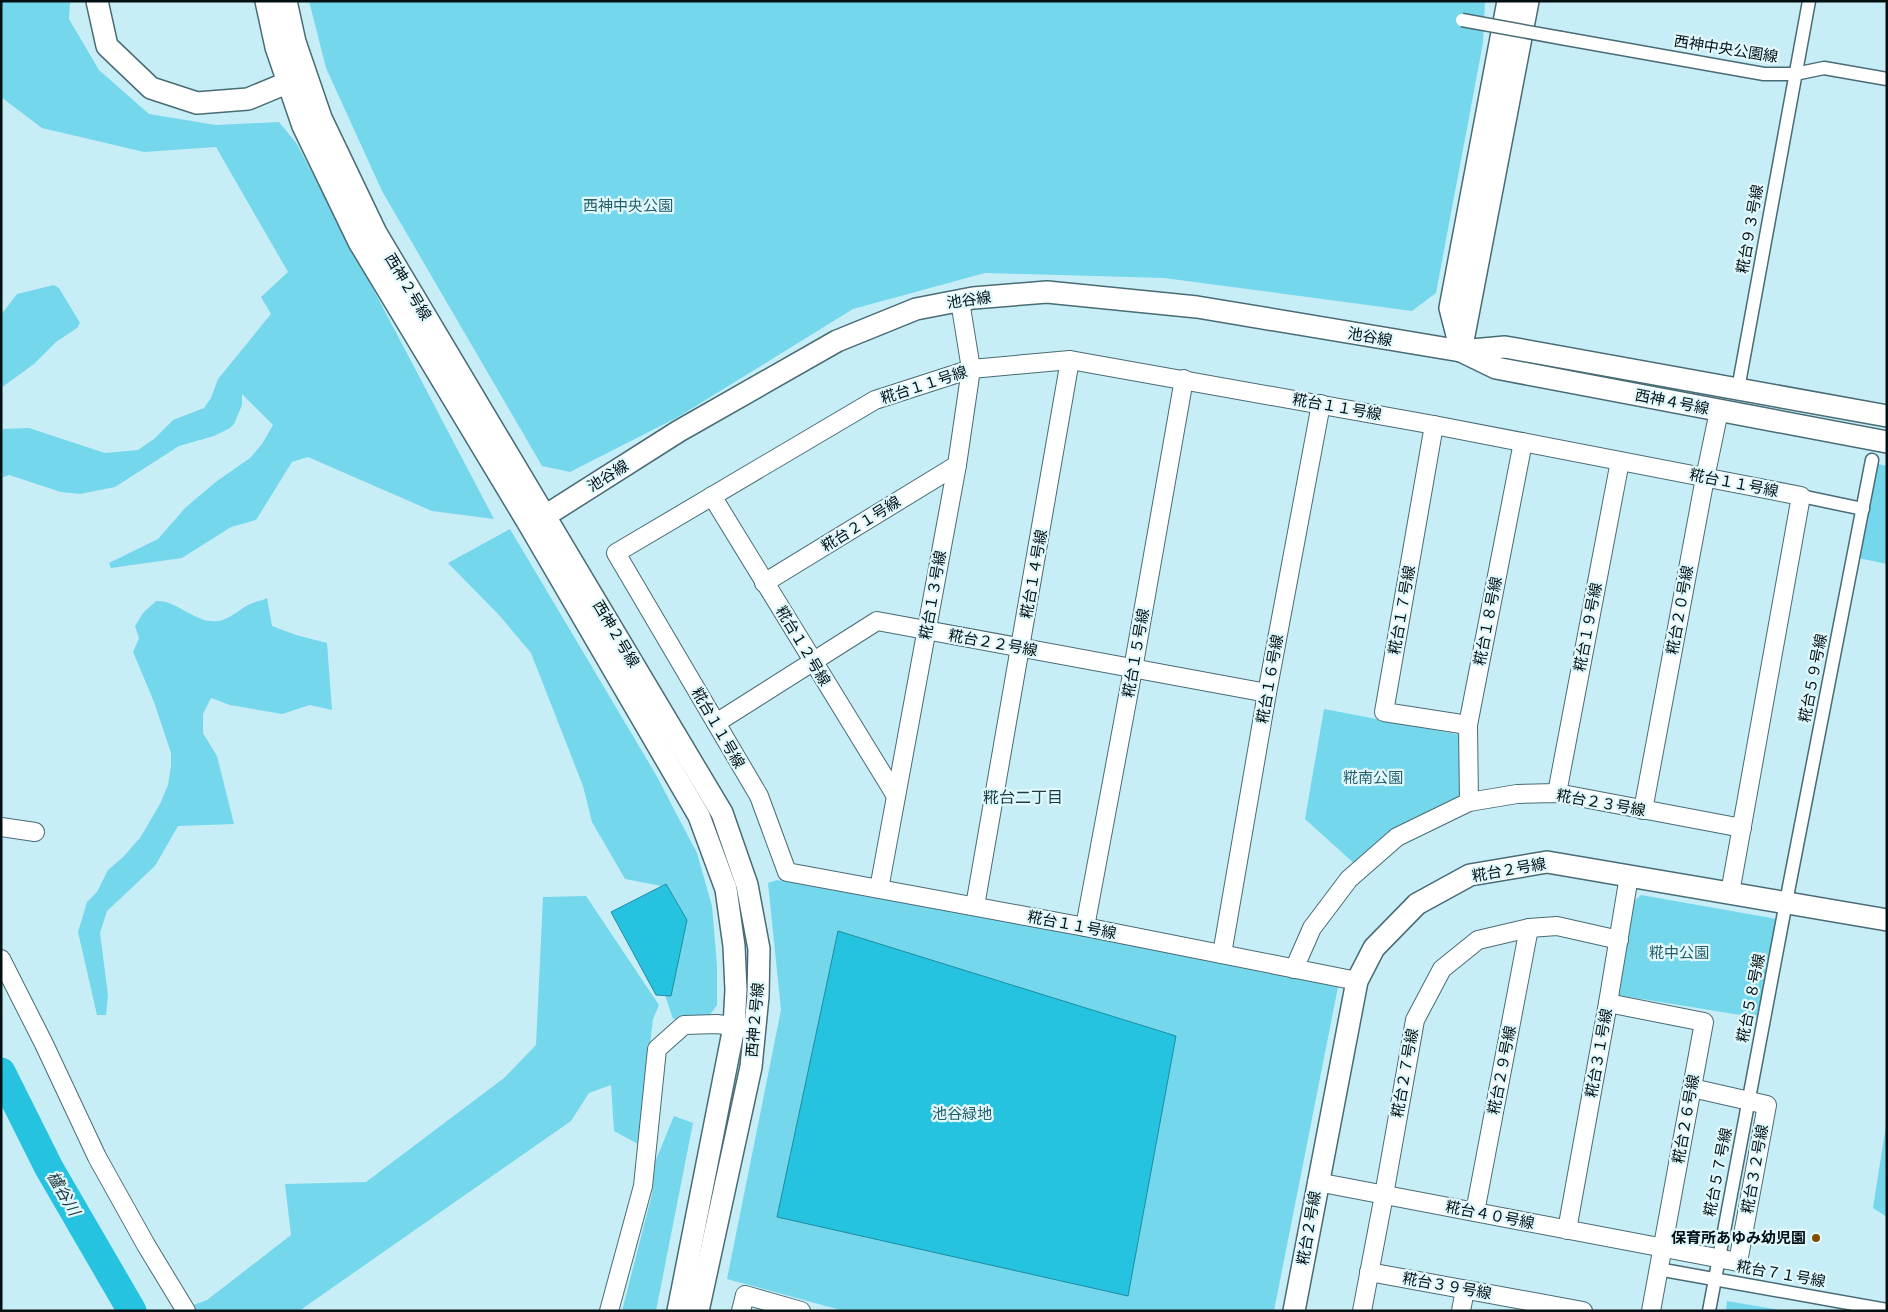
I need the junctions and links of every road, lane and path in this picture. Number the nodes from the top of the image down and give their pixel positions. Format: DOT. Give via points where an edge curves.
graph roads {
  1 [pos="97,1"];
  2 [pos="266,1"];
  3 [pos="286,1"];
  4 [pos="1508,1"];
  5 [pos="1528,1"];
  6 [pos="1808,1"];
  7 [pos="1462,20"];
  8 [pos="1795,74"];
  9 [pos="297,78"];
  10 [pos="1887,79"];
  11 [pos="960,301"];
  12 [pos="1461,351"];
  13 [pos="1070,360"];
  14 [pos="971,369"];
  15 [pos="1184,379"];
  16 [pos="1738,389"];
  17 [pos="1321,404"];
  18 [pos="1719,411"];
  19 [pos="1887,416"];
  20 [pos="1434,425"];
  21 [pos="1523,442"];
  22 [pos="1887,442"];
  23 [pos="1872,460"];
  24 [pos="1620,461"];
  25 [pos="957,464"];
  26 [pos="1704,478"];
  27 [pos="712,496"];
  28 [pos="1802,496"];
  29 [pos="1863,509"];
  30 [pos="538,521"];
  31 [pos="764,583"];
  32 [pos="926,632"];
  33 [pos="1021,648"];
  34 [pos="813,663"];
  35 [pos="1133,669"];
  36 [pos="1267,693"];
  37 [pos="716,723"];
  38 [pos="1468,725"];
  39 [pos="1557,793"];
  40 [pos="896,796"];
  41 [pos="1469,802"];
  42 [pos="1644,810"];
  43 [pos="1,827"];
  44 [pos="1742,828"];
  45 [pos="35,832"];
  46 [pos="1629,876"];
  47 [pos="879,889"];
  48 [pos="1730,893"];
  49 [pos="1786,902"];
  50 [pos="975,906"];
  51 [pos="1887,920"];
  52 [pos="1085,927"];
  53 [pos="1529,928"];
  54 [pos="1619,940"];
  55 [pos="1222,954"];
  56 [pos="1,959"];
  57 [pos="1294,969"];
  58 [pos="1357,982"];
  59 [pos="1608,1003"];
  60 [pos="744,1028"];
  61 [pos="1692,1088"];
  62 [pos="1748,1101"];
  63 [pos="1317,1182"];
  64 [pos="1384,1195"];
  65 [pos="1475,1212"];
  66 [pos="1567,1230"];
  67 [pos="1663,1247"];
  68 [pos="1719,1258"];
  69 [pos="1668,1270"];
  70 [pos="1369,1272"];
  71 [pos="1715,1278"];
  72 [pos="1465,1290"];
  73 [pos="743,1303"];
  74 [pos="1553,1308"];
  75 [pos="1887,1310"];
  76 [pos="186,1311"];
  77 [pos="609,1311"];
  78 [pos="678,1311"];
  79 [pos="698,1311"];
  80 [pos="801,1311"];
  81 [pos="1294,1311"];
  82 [pos="1362,1311"];
  83 [pos="1461,1311"];
  84 [pos="1583,1311"];
  85 [pos="1651,1311"];
  86 [pos="1709,1311"];
  1 -- 9 [label="street" via="107,46 151,88 197,103 248,99"];
  2 -- 9 [label="street, 西神２号線" via="276,47"];
  3 -- 9 [label="street, 西神２号線" via="295,42"];
  4 -- 12 [label="street" via="1450,308"];
  5 -- 12 [label="street"];
  6 -- 8 [label="street, 糀台９３号線"];
  7 -- 8 [label="street, 西神中央公園線, bridge" via="1764,74"];
  8 -- 10 [label="street, 西神中央公園線" via="1824,68"];
  8 -- 16 [label="street, 糀台９３号線"];
  9 -- 30 [label="street, 西神２号線" via="303,126 359,242"];
  11 -- 12 [label="street, 池谷線" via="1047,292 1197,307"];
  11 -- 14 [label="street, 糀台１３号線"];
  11 -- 30 [label="street, 池谷線" via="916,308 836,341 679,432"];
  12 -- 16 [label="street, 西神４号線" via="1505,347"];
  12 -- 18 [label="street, 西神４号線" via="1496,368"];
  13 -- 14 [label="street, 糀台１１号線"];
  13 -- 15 [label="street, 糀台１１号線"];
  13 -- 33 [label="street, 糀台１４号線"];
  14 -- 25 [label="street, 糀台１３号線"];
  14 -- 27 [label="street, 糀台１１号線" via="875,400"];
  15 -- 17 [label="street, 糀台１１号線"];
  15 -- 35 [label="street, 糀台１５号線"];
  16 -- 19 [label="street, 西神４号線"];
  17 -- 20 [label="street, 糀台１１号線"];
  17 -- 36 [label="street, 糀台１６号線"];
  18 -- 22 [label="street, 西神４号線"];
  18 -- 26 [label="street, 糀台２０号線"];
  20 -- 21 [label="street, 糀台１１号線"];
  20 -- 38 [label="street, 糀台１７号線" via="1384,712"];
  21 -- 24 [label="street, 糀台１１号線"];
  21 -- 38 [label="street, 糀台１８号線"];
  23 -- 29 [label="street, 糀台５９号線"];
  24 -- 26 [label="street, 糀台１１号線"];
  24 -- 39 [label="street, 糀台１９号線"];
  25 -- 31 [label="street, 糀台２１号線"];
  25 -- 32 [label="street, 糀台１３号線"];
  26 -- 28 [label="street, 糀台１１号線"];
  26 -- 42 [label="street, 糀台２０号線"];
  27 -- 31 [label="street, 糀台１２号線"];
  27 -- 37 [label="street, 糀台１１号線" via="616,553"];
  28 -- 29 [label="street"];
  28 -- 44 [label="street"];
  29 -- 49 [label="street, 糀台５９号線"];
  30 -- 60 [label="street, 西神２号線" via="699,816 726,889 736,990"];
  31 -- 34 [label="street, 糀台１２号線"];
  32 -- 33 [label="street, 糀台２２号線"];
  32 -- 34 [label="street, 糀台２２号線" via="877,621"];
  32 -- 40 [label="street, 糀台１３号線"];
  33 -- 35 [label="street, 糀台２２号線"];
  33 -- 50 [label="street, 糀台１４号線"];
  34 -- 37 [label="street, 糀台２２号線"];
  34 -- 40 [label="street, 糀台１２号線"];
  35 -- 36 [label="street, 糀台２２号線"];
  35 -- 52 [label="street, 糀台１５号線"];
  36 -- 55 [label="street, 糀台１６号線"];
  37 -- 47 [label="street, 糀台１１号線" via="759,796 787,872"];
  38 -- 41 [label="street, 糀台１８号線"];
  39 -- 41 [label="street, 糀台２３号線" via="1517,794"];
  39 -- 42 [label="street, 糀台２３号線"];
  40 -- 47 [label="street, 糀台１３号線"];
  41 -- 57 [label="street, 糀台２３号線" via="1397,837 1349,879 1312,928"];
  42 -- 44 [label="street, 糀台２３号線"];
  43 -- 45 [label="street"];
  44 -- 48 [label="street"];
  46 -- 48 [label="street, 糀台２号線"];
  46 -- 54 [label="street, 糀台３１号線"];
  46 -- 58 [label="street, 糀台２号線" via="1547,862 1470,875 1417,904 1374,948"];
  47 -- 50 [label="street, 糀台１１号線"];
  48 -- 49 [label="street, 糀台２号線"];
  49 -- 51 [label="street, 糀台２号線"];
  49 -- 62 [label="street, 糀台５８号線"];
  50 -- 52 [label="street, 糀台１１号線"];
  52 -- 55 [label="street, 糀台１１号線"];
  53 -- 54 [label="street, 糀台２７号線" via="1557,926"];
  53 -- 64 [label="street, 糀台２７号線" via="1478,940 1442,969 1415,1020"];
  53 -- 65 [label="street, 糀台２９号線"];
  54 -- 59 [label="street, 糀台３１号線"];
  55 -- 57 [label="street, 糀台１１号線"];
  56 -- 76 [label="street" via="97,1157"];
  57 -- 58 [label="street, 糀台１１号線"];
  58 -- 63 [label="street, 糀台２号線"];
  59 -- 61 [label="street, 糀台２６号線" via="1704,1022"];
  59 -- 66 [label="street, 糀台３１号線"];
  60 -- 77 [label="street" via="717,1024 684,1025 657,1049 643,1186"];
  60 -- 78 [label="street, 西神２号線"];
  60 -- 79 [label="street, 西神２号線" via="751,1067"];
  61 -- 62 [label="street, 糀台３２号線"];
  61 -- 67 [label="street, 糀台２６号線"];
  62 -- 68 [label="street, 糀台３２号線" via="1767,1105 1740,1253 1738,1262"];
  63 -- 64 [label="street, 糀台４０号線"];
  63 -- 81 [label="street, 糀台２号線"];
  64 -- 65 [label="street, 糀台４０号線"];
  64 -- 70 [label="street, 糀台２７号線"];
  65 -- 66 [label="street, 糀台４０号線"];
  66 -- 67 [label="street, 糀台４０号線"];
  67 -- 68 [label="street, 糀台３２号線"];
  67 -- 85 [label="street, 糀台２６号線"];
  68 -- 71 [label="street"];
  69 -- 71 [label="street, 糀台７１号線"];
  70 -- 72 [label="street, 糀台３９号線"];
  70 -- 82 [label="street, 糀台２７号線"];
  71 -- 75 [label="street, 糀台７１号線"];
  71 -- 86 [label="street"];
  72 -- 74 [label="street, 糀台３９号線"];
  72 -- 83 [label="street"];
  73 -- 80 [label="street"];
  74 -- 84 [label="street, 糀台３９号線"];
}
